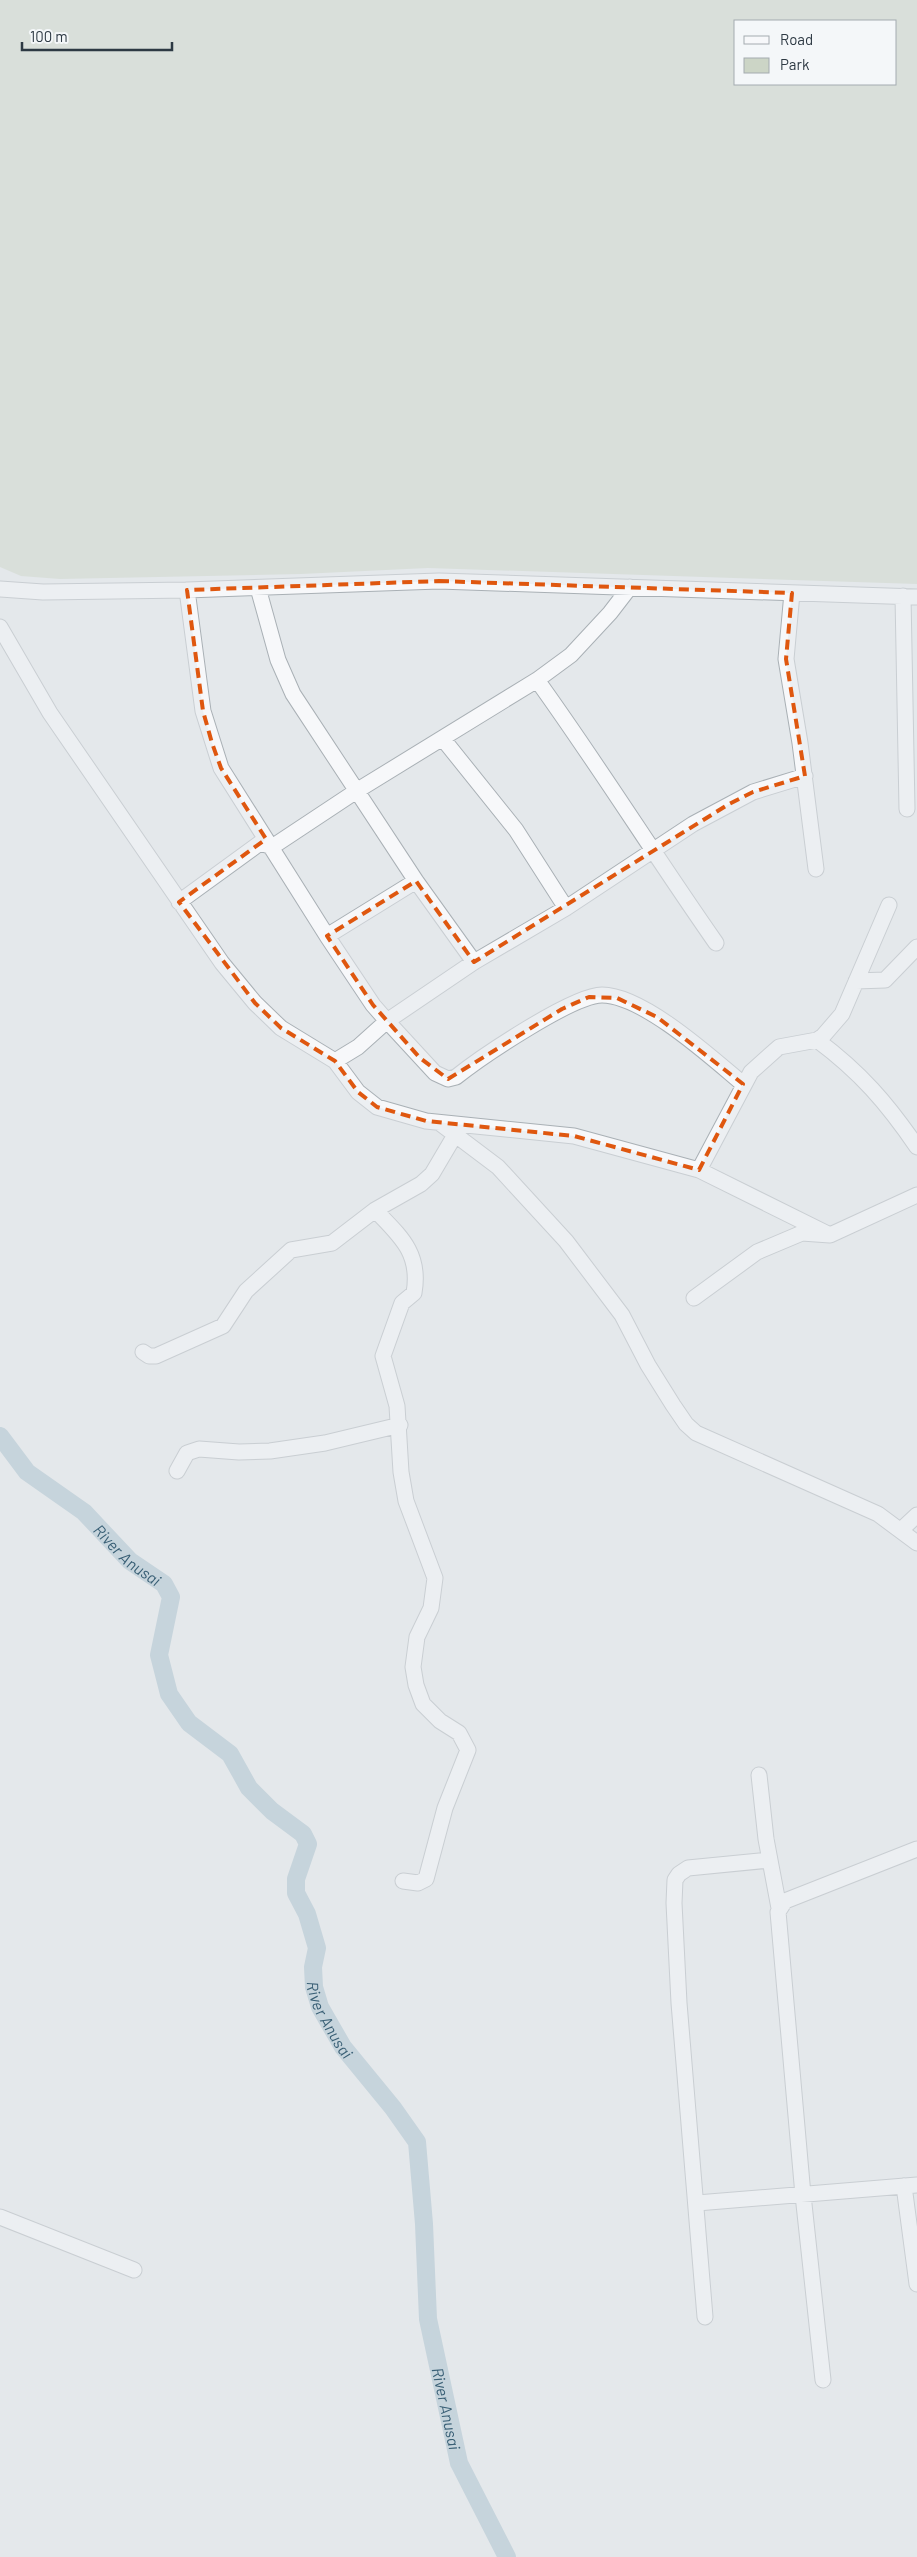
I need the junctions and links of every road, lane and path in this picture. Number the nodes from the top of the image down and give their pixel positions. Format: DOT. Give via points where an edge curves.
graph roads {
  1 [pos="630,586"];
  2 [pos="258,588"];
  3 [pos="0,589"];
  4 [pos="187,590"];
  5 [pos="792,593"];
  6 [pos="910,596"];
  7 [pos="0,627"];
  8 [pos="537,680"];
  9 [pos="443,738"];
  10 [pos="805,776"];
  11 [pos="358,790"];
  12 [pos="907,809"];
  13 [pos="272,847"];
  14 [pos="651,850"];
  15 [pos="816,869"];
  16 [pos="416,881"];
  17 [pos="179,902"];
  18 [pos="889,905"];
  19 [pos="566,908"];
  20 [pos="327,936"];
  21 [pos="716,944"];
  22 [pos="917,946"];
  23 [pos="474,962"];
  24 [pos="856,981"];
  25 [pos="387,1021"];
  26 [pos="817,1040"];
  27 [pos="335,1061"];
  28 [pos="743,1084"];
  29 [pos="440,1123"];
  30 [pos="455,1135"];
  31 [pos="917,1147"];
  32 [pos="699,1170"];
  33 [pos="917,1195"];
  34 [pos="375,1210"];
  35 [pos="830,1235"];
  36 [pos="694,1298"];
  37 [pos="142,1352"];
  38 [pos="400,1425"];
  39 [pos="177,1471"];
  40 [pos="917,1515"];
  41 [pos="901,1530"];
  42 [pos="917,1543"];
  43 [pos="759,1775"];
  44 [pos="917,1849"];
  45 [pos="770,1860"];
  46 [pos="403,1881"];
  47 [pos="779,1908"];
  48 [pos="911,2185"];
  49 [pos="803,2195"];
  50 [pos="696,2203"];
  51 [pos="0,2217"];
  52 [pos="134,2270"];
  53 [pos="917,2284"];
  54 [pos="705,2318"];
  55 [pos="823,2380"];
  1 -- 2 [label="street" via="439,581"];
  1 -- 5 [label="street"];
  1 -- 8 [label="street" via="610,613 571,654"];
  2 -- 4 [label="street"];
  2 -- 11 [label="street" via="278,660 293,694"];
  3 -- 4 [label="street" via="43,592"];
  4 -- 13 [label="street" via="203,711 212,743 221,768"];
  5 -- 6 [label="street"];
  5 -- 10 [label="street" via="786,659"];
  6 -- 12 [label="street"];
  7 -- 17 [label="street" via="50,713"];
  8 -- 9 [label="street"];
  8 -- 14 [label="street" via="597,763"];
  9 -- 11 [label="street"];
  9 -- 19 [label="street" via="516,830"];
  10 -- 14 [label="street" via="753,792"];
  10 -- 15 [label="street"];
  11 -- 13 [label="street"];
  11 -- 16 [label="street"];
  13 -- 17 [label="street" via="260,843"];
  13 -- 20 [label="street"];
  14 -- 19 [label="street"];
  14 -- 21 [label="street"];
  16 -- 20 [label="street"];
  16 -- 23 [label="street"];
  17 -- 27 [label="street" via="255,1003 281,1028"];
  18 -- 24 [label="street"];
  19 -- 23 [label="street"];
  20 -- 25 [label="street"];
  22 -- 24 [label="street" via="885,980"];
  23 -- 25 [label="street"];
  24 -- 26 [label="street" via="842,1014"];
  25 -- 27 [label="street"];
  25 -- 28 [label="street" via="420,1058 448,1079 562,1009 602,995 617,998 657,1017 692,1041"];
  26 -- 28 [label="street" via="779,1047"];
  26 -- 31 [label="street" via="867,1082 893,1110"];
  27 -- 29 [label="street" via="358,1092 377,1107"];
  28 -- 32 [label="street"];
  29 -- 30 [label="street"];
  29 -- 32 [label="street" via="574,1136"];
  30 -- 34 [label="street" via="428,1179"];
  30 -- 41 [label="street" via="498,1167 566,1241 622,1315 648,1365 686,1424 696,1433 878,1514"];
  32 -- 35 [label="street"];
  33 -- 35 [label="street"];
  34 -- 37 [label="street" via="332,1242 292,1250 246,1291 223,1326 156,1356"];
  34 -- 38 [label="street" via="402,1239 415,1268 414,1293 402,1303 383,1356 394,1388"];
  35 -- 36 [label="street" via="802,1233 757,1252"];
  38 -- 39 [label="street" via="325,1443 270,1451 199,1449 188,1453"];
  38 -- 46 [label="street" via="401,1472 406,1501 436,1578 431,1608 414,1650 416,1685 419,1697 429,1712 459,1733 468,1750 445,1808 426,1879 418,1883"];
  40 -- 41 [label="street"];
  41 -- 42 [label="street"];
  43 -- 45 [label="street"];
  44 -- 47 [label="street" via="785,1901"];
  45 -- 47 [label="street"];
  45 -- 50 [label="street" via="688,1868 675,1880 679,2003"];
  47 -- 49 [label="street"];
  48 -- 49 [label="street"];
  48 -- 53 [label="street"];
  49 -- 50 [label="street"];
  49 -- 55 [label="street"];
  50 -- 54 [label="street"];
  51 -- 52 [label="street"];
}
